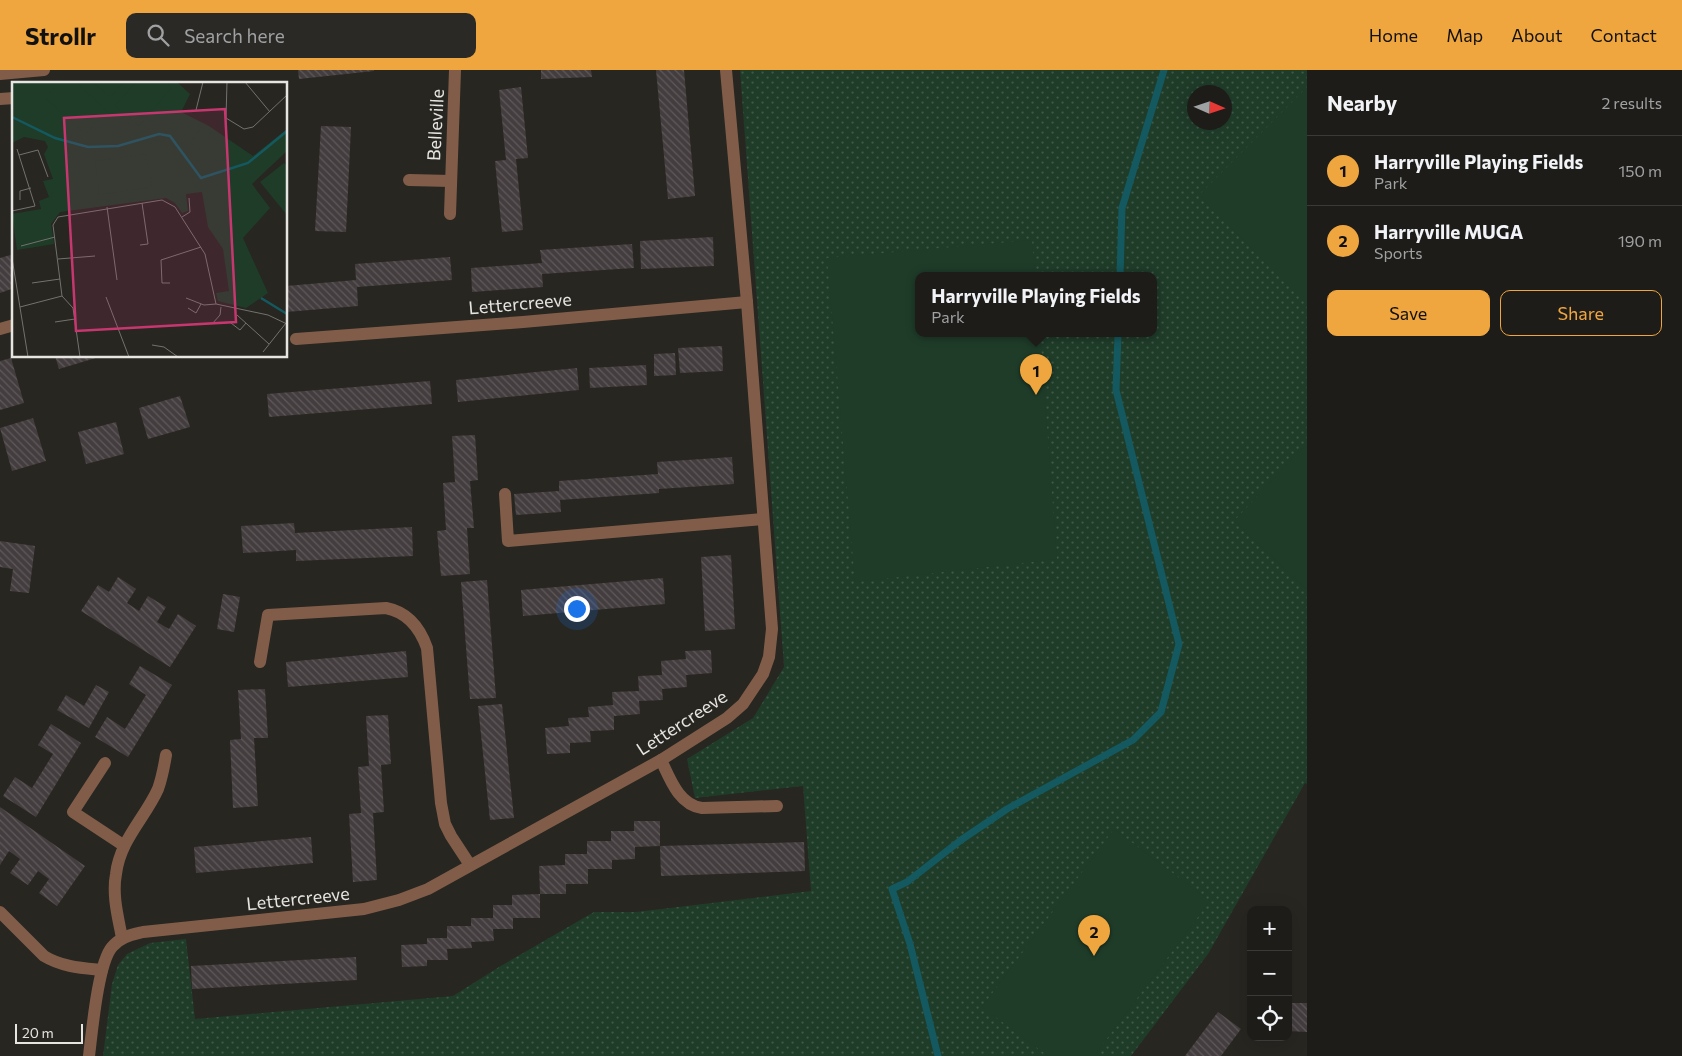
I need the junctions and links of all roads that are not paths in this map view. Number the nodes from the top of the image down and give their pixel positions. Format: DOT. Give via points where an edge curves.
graph roads {
  1 [pos="44,70"];
  2 [pos="455,70"];
  3 [pos="726,70"];
  4 [pos="20,71"];
  5 [pos="0,74"];
  6 [pos="409,180"];
  7 [pos="451,181"];
  8 [pos="450,214"];
  9 [pos="747,302"];
  10 [pos="296,338"];
  11 [pos="506,494"];
  12 [pos="763,519"];
  13 [pos="260,662"];
  14 [pos="166,755"];
  15 [pos="661,760"];
  16 [pos="105,763"];
  17 [pos="777,806"];
  18 [pos="123,845"];
  19 [pos="470,865"];
  20 [pos="0,912"];
  21 [pos="122,938"];
  22 [pos="102,970"];
  23 [pos="89,1056"];
  1 -- 4 [label="street"];
  2 -- 7 [label="street, Belleville"];
  3 -- 9 [label="street, Lettercreeve"];
  4 -- 5 [label="street"];
  6 -- 7 [label="street, Belleville"];
  7 -- 8 [label="street, Belleville"];
  9 -- 10 [label="street, Lettercreeve"];
  9 -- 12 [label="street, Lettercreeve"];
  11 -- 12 [label="street" via="508,541"];
  12 -- 15 [label="street, Lettercreeve" via="772,629 771,650 764,674 743,704 727,718"];
  13 -- 19 [label="street" via="268,615 386,608 408,618 422,634 427,648 437,774 445,824"];
  14 -- 18 [label="street" via="158,789"];
  15 -- 17 [label="street" via="679,793 692,806"];
  15 -- 19 [label="street, Lettercreeve"];
  16 -- 18 [label="street" via="73,812"];
  18 -- 21 [label="street" via="115,882"];
  19 -- 21 [label="street, Lettercreeve" via="428,889 364,909 143,932"];
  20 -- 22 [label="street" via="50,960 70,967"];
  21 -- 22 [label="street" via="110,948"];
  22 -- 23 [label="street"];
}
